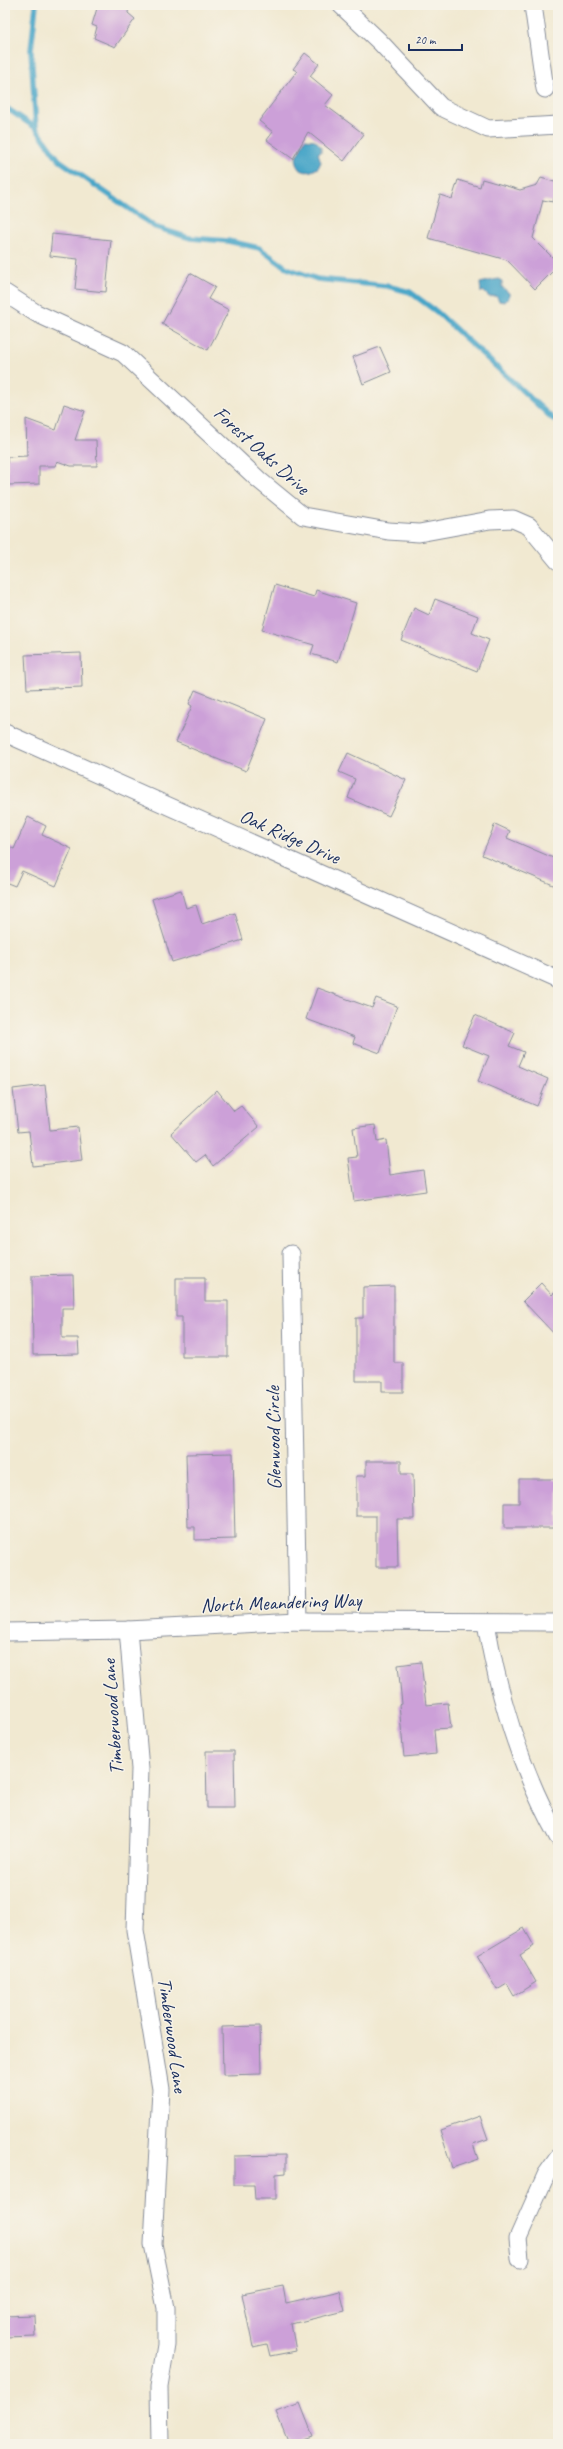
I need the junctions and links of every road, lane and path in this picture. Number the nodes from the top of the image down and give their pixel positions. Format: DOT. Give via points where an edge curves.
graph roads {
  1 [pos="341,5"];
  2 [pos="533,5"];
  3 [pos="545,89"];
  4 [pos="558,125"];
  5 [pos="5,293"];
  6 [pos="558,561"];
  7 [pos="5,734"];
  8 [pos="558,980"];
  9 [pos="291,1254"];
  10 [pos="298,1621"];
  11 [pos="558,1622"];
  12 [pos="486,1623"];
  13 [pos="128,1630"];
  14 [pos="5,1632"];
  15 [pos="558,1837"];
  16 [pos="558,2158"];
  17 [pos="520,2259"];
  18 [pos="160,2444"];
  1 -- 4 [label="street" via="441,107 488,129"];
  2 -- 3 [label="street"];
  5 -- 6 [label="street, Forest Oaks Drive" via="36,313 123,353 259,480 303,516 388,531 419,533 490,520 513,519 529,526"];
  7 -- 8 [label="street, Oak Ridge Drive"];
  9 -- 10 [label="street, Glenwood Circle"];
  10 -- 12 [label="street, North Meandering Way"];
  10 -- 13 [label="street, North Meandering Way"];
  11 -- 12 [label="street, North Meandering Way"];
  12 -- 15 [label="street" via="495,1674 512,1731 547,1817"];
  13 -- 14 [label="street, North Meandering Way"];
  13 -- 18 [label="street, Timberwood Lane" via="140,1769 135,1930 161,2089 153,2244 166,2308 166,2345 159,2387"];
  16 -- 17 [label="street" via="546,2175 518,2238"];
}
